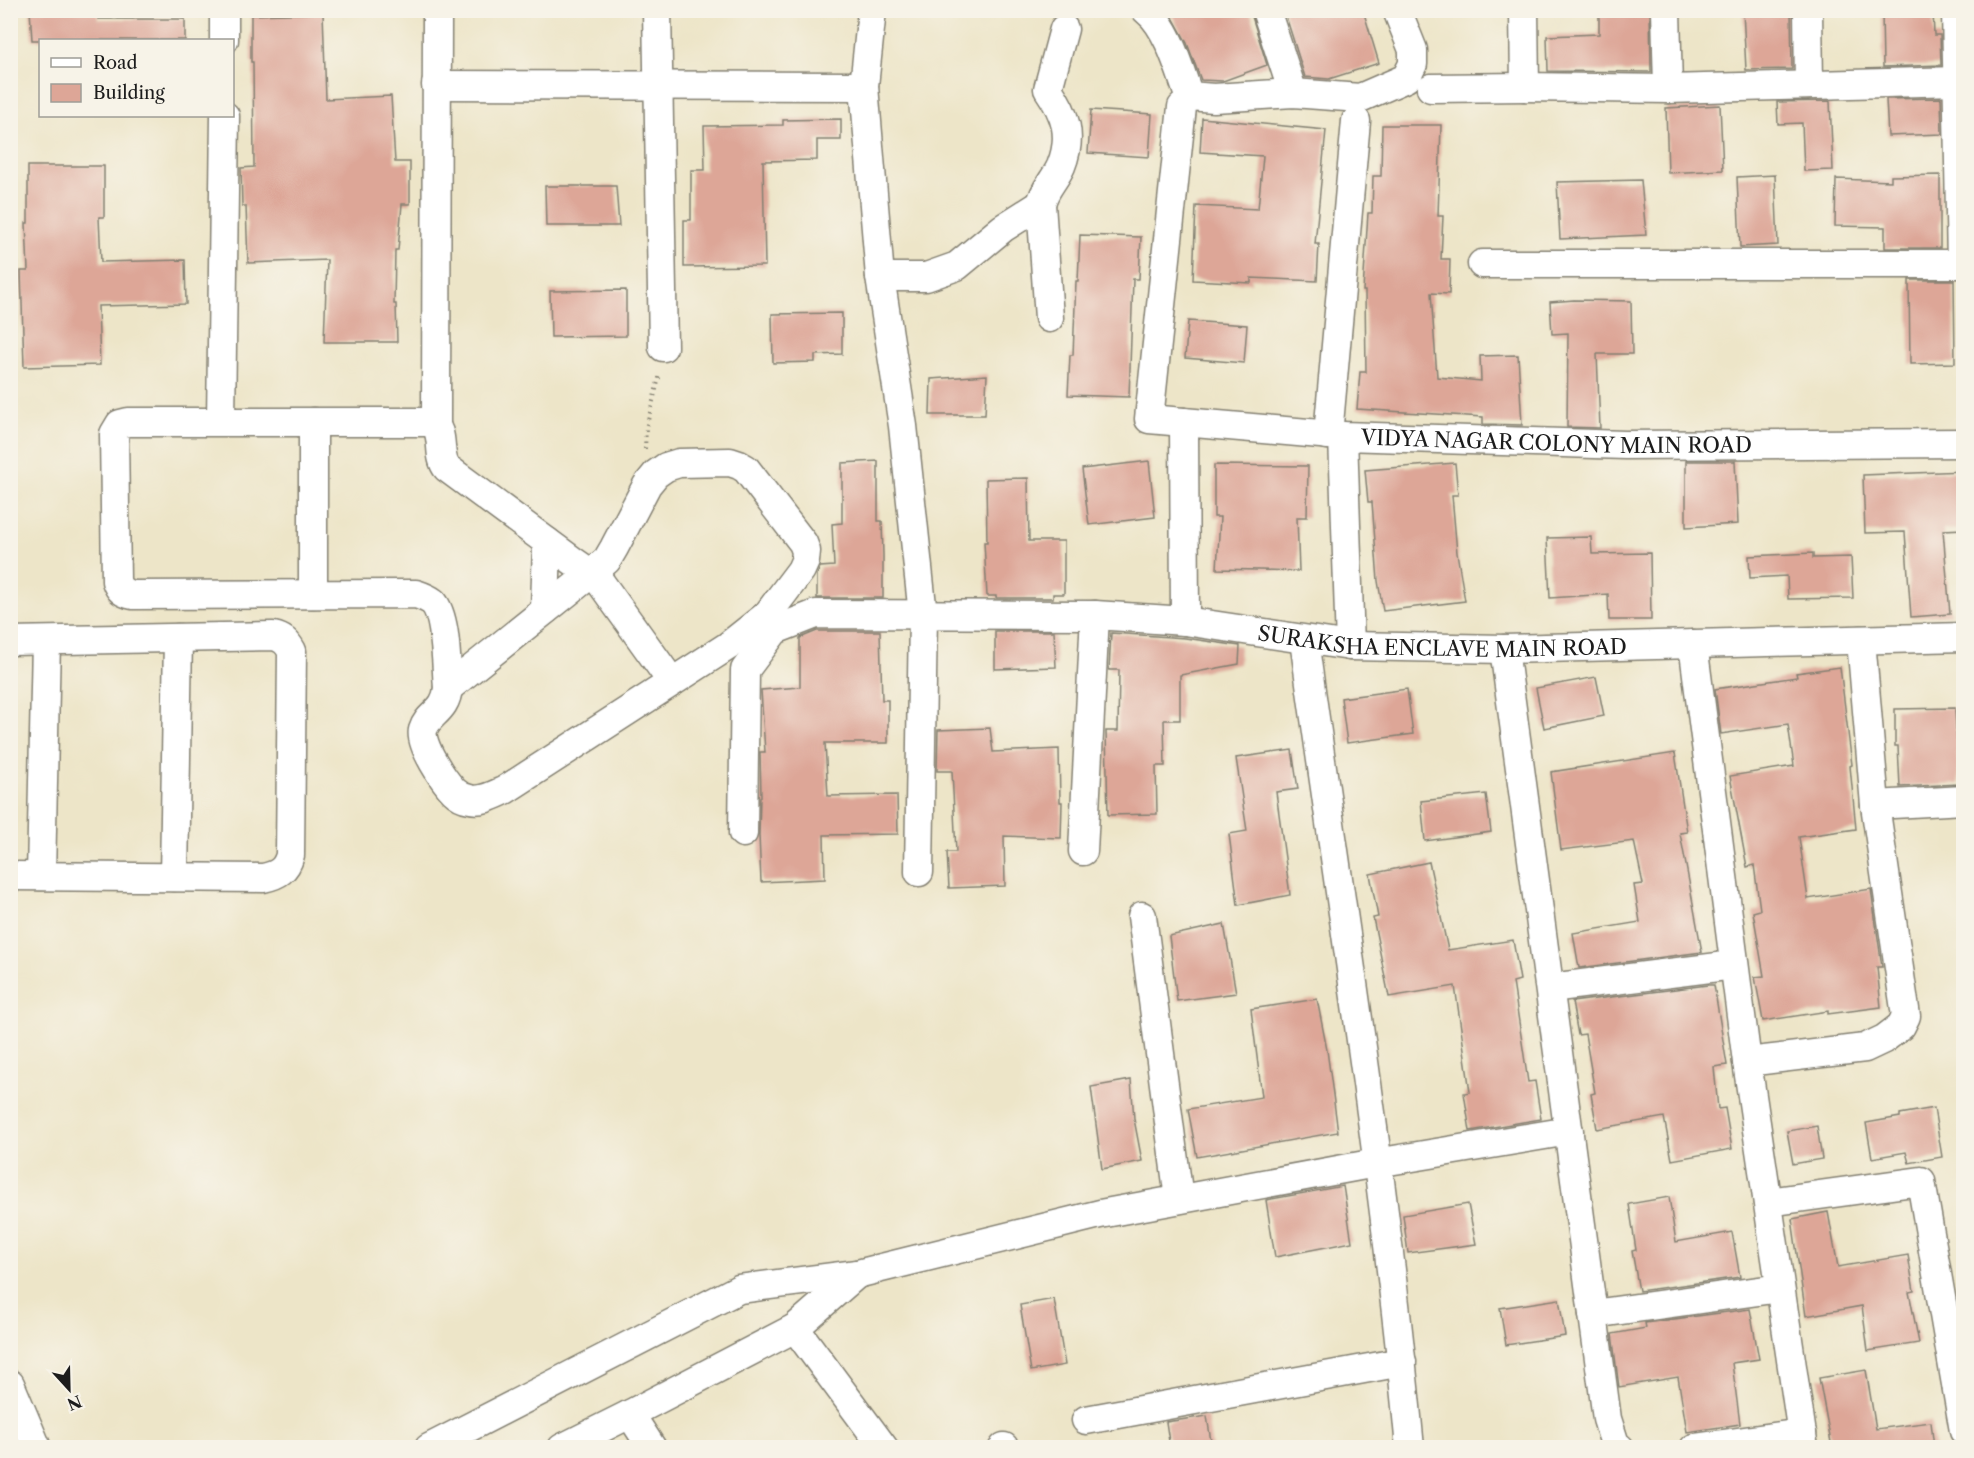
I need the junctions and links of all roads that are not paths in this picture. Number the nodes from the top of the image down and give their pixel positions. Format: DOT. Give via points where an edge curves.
graph roads {
  1 [pos="224,10"];
  2 [pos="437,10"];
  3 [pos="657,10"];
  4 [pos="872,10"];
  5 [pos="1146,10"];
  6 [pos="1266,10"];
  7 [pos="1398,10"];
  8 [pos="1524,10"];
  9 [pos="1666,10"];
  10 [pos="1808,10"];
  11 [pos="1956,10"];
  12 [pos="1064,29"];
  13 [pos="224,39"];
  14 [pos="1957,81"];
  15 [pos="436,85"];
  16 [pos="660,85"];
  17 [pos="1809,85"];
  18 [pos="864,86"];
  19 [pos="1524,87"];
  20 [pos="1431,88"];
  21 [pos="1668,89"];
  22 [pos="1293,93"];
  23 [pos="1182,107"];
  24 [pos="225,117"];
  25 [pos="1356,121"];
  26 [pos="1041,204"];
  27 [pos="1482,264"];
  28 [pos="1962,264"];
  29 [pos="880,277"];
  30 [pos="1049,318"];
  31 [pos="663,347"];
  32 [pos="221,421"];
  33 [pos="313,422"];
  34 [pos="1184,422"];
  35 [pos="436,424"];
  36 [pos="1336,435"];
  37 [pos="1964,443"];
  38 [pos="547,543"];
  39 [pos="593,572"];
  40 [pos="313,594"];
  41 [pos="545,610"];
  42 [pos="923,615"];
  43 [pos="1095,615"];
  44 [pos="1185,621"];
  45 [pos="1964,637"];
  46 [pos="178,638"];
  47 [pos="1861,639"];
  48 [pos="1304,640"];
  49 [pos="10,641"];
  50 [pos="46,641"];
  51 [pos="1693,644"];
  52 [pos="728,646"];
  53 [pos="1350,646"];
  54 [pos="1504,649"];
  55 [pos="745,670"];
  56 [pos="672,682"];
  57 [pos="448,688"];
  58 [pos="1964,800"];
  59 [pos="1875,804"];
  60 [pos="743,833"];
  61 [pos="1083,851"];
  62 [pos="919,872"];
  63 [pos="10,876"];
  64 [pos="41,876"];
  65 [pos="174,877"];
  66 [pos="1142,916"];
  67 [pos="1734,965"];
  68 [pos="1550,988"];
  69 [pos="1747,1062"];
  70 [pos="1569,1131"];
  71 [pos="1376,1163"];
  72 [pos="1179,1199"];
  73 [pos="1768,1202"];
  74 [pos="857,1274"];
  75 [pos="1780,1288"];
  76 [pos="1593,1314"];
  77 [pos="795,1328"];
  78 [pos="1402,1362"];
  79 [pos="10,1384"];
  80 [pos="630,1414"];
  81 [pos="1086,1420"];
  82 [pos="1964,1431"];
  83 [pos="1803,1440"];
  84 [pos="37,1448"];
  85 [pos="429,1448"];
  86 [pos="562,1448"];
  87 [pos="652,1448"];
  88 [pos="884,1448"];
  89 [pos="1410,1448"];
  90 [pos="1620,1448"];
  91 [pos="1694,1448"];
  1 -- 13 [label="street"];
  2 -- 15 [label="street"];
  3 -- 16 [label="street"];
  4 -- 18 [label="street"];
  5 -- 22 [label="street" via="1166,37 1189,96"];
  6 -- 22 [label="street"];
  7 -- 22 [label="street" via="1413,50 1413,64 1406,78 1360,98"];
  8 -- 19 [label="street"];
  9 -- 21 [label="street"];
  10 -- 17 [label="street"];
  11 -- 14 [label="street"];
  12 -- 26 [label="street" via="1048,89 1065,119 1068,138 1061,166"];
  14 -- 17 [label="street"];
  14 -- 28 [label="street"];
  15 -- 16 [label="street"];
  15 -- 35 [label="street"];
  16 -- 18 [label="street"];
  16 -- 31 [label="street"];
  17 -- 21 [label="street"];
  18 -- 29 [label="street"];
  19 -- 20 [label="street"];
  19 -- 21 [label="street"];
  23 -- 34 [label="street, VIDYA NAGAR COLONY MAIN ROAD" via="1149,419"];
  24 -- 32 [label="street"];
  25 -- 36 [label="street"];
  26 -- 29 [label="street" via="1003,228 957,266 926,277"];
  26 -- 30 [label="street"];
  27 -- 28 [label="street"];
  29 -- 42 [label="street" via="903,426"];
  32 -- 33 [label="street"];
  32 -- 40 [label="street" via="128,422 116,428 118,588 133,596"];
  33 -- 35 [label="street"];
  33 -- 40 [label="street"];
  34 -- 36 [label="street, VIDYA NAGAR COLONY MAIN ROAD"];
  34 -- 44 [label="street"];
  35 -- 38 [label="street" via="442,462 447,468"];
  36 -- 37 [label="street, VIDYA NAGAR COLONY MAIN ROAD" via="1625,445"];
  36 -- 53 [label="street"];
  38 -- 39 [label="street"];
  38 -- 41 [label="street"];
  39 -- 41 [label="street"];
  39 -- 52 [label="street" via="607,560 656,474 679,463 739,465 746,469 806,551 801,570 767,615"];
  39 -- 56 [label="street"];
  40 -- 57 [label="street" via="424,596 433,603 442,621"];
  41 -- 57 [label="street"];
  42 -- 43 [label="street, SURAKSHA ENCLAVE MAIN ROAD"];
  42 -- 55 [label="street, SURAKSHA ENCLAVE MAIN ROAD" via="816,614 775,630"];
  42 -- 62 [label="street"];
  43 -- 44 [label="street, SURAKSHA ENCLAVE MAIN ROAD"];
  43 -- 61 [label="street"];
  44 -- 48 [label="street, SURAKSHA ENCLAVE MAIN ROAD"];
  45 -- 47 [label="street, SURAKSHA ENCLAVE MAIN ROAD"];
  46 -- 50 [label="street"];
  46 -- 65 [label="street"];
  46 -- 65 [label="street" via="273,636 281,638 292,651 290,855 281,872 263,878"];
  47 -- 51 [label="street, SURAKSHA ENCLAVE MAIN ROAD"];
  47 -- 59 [label="street"];
  48 -- 53 [label="street, SURAKSHA ENCLAVE MAIN ROAD"];
  48 -- 71 [label="street"];
  49 -- 50 [label="street"];
  50 -- 64 [label="street"];
  51 -- 54 [label="street, SURAKSHA ENCLAVE MAIN ROAD"];
  51 -- 67 [label="street"];
  52 -- 55 [label="street"];
  52 -- 56 [label="street"];
  53 -- 54 [label="street, SURAKSHA ENCLAVE MAIN ROAD"];
  54 -- 68 [label="street"];
  55 -- 60 [label="street"];
  56 -- 57 [label="street" via="505,790 478,800 461,797 453,790 424,747 423,729 442,707"];
  58 -- 59 [label="street"];
  59 -- 69 [label="street" via="1906,1016 1901,1026 1865,1048"];
  63 -- 64 [label="street"];
  64 -- 65 [label="street"];
  66 -- 72 [label="street"];
  67 -- 68 [label="street"];
  67 -- 69 [label="street"];
  68 -- 70 [label="street"];
  69 -- 73 [label="street"];
  70 -- 71 [label="street"];
  70 -- 76 [label="street"];
  71 -- 72 [label="street"];
  71 -- 78 [label="street"];
  72 -- 74 [label="street" via="1100,1214"];
  73 -- 75 [label="street"];
  73 -- 82 [label="street" via="1921,1181"];
  74 -- 77 [label="street"];
  74 -- 85 [label="street" via="739,1288"];
  75 -- 76 [label="street"];
  75 -- 83 [label="street"];
  76 -- 90 [label="street" via="1607,1419"];
  77 -- 80 [label="street"];
  77 -- 88 [label="street"];
  78 -- 81 [label="street"];
  78 -- 89 [label="street"];
  79 -- 84 [label="street"];
  80 -- 86 [label="street"];
  80 -- 87 [label="street"];
  83 -- 91 [label="street"];
}
